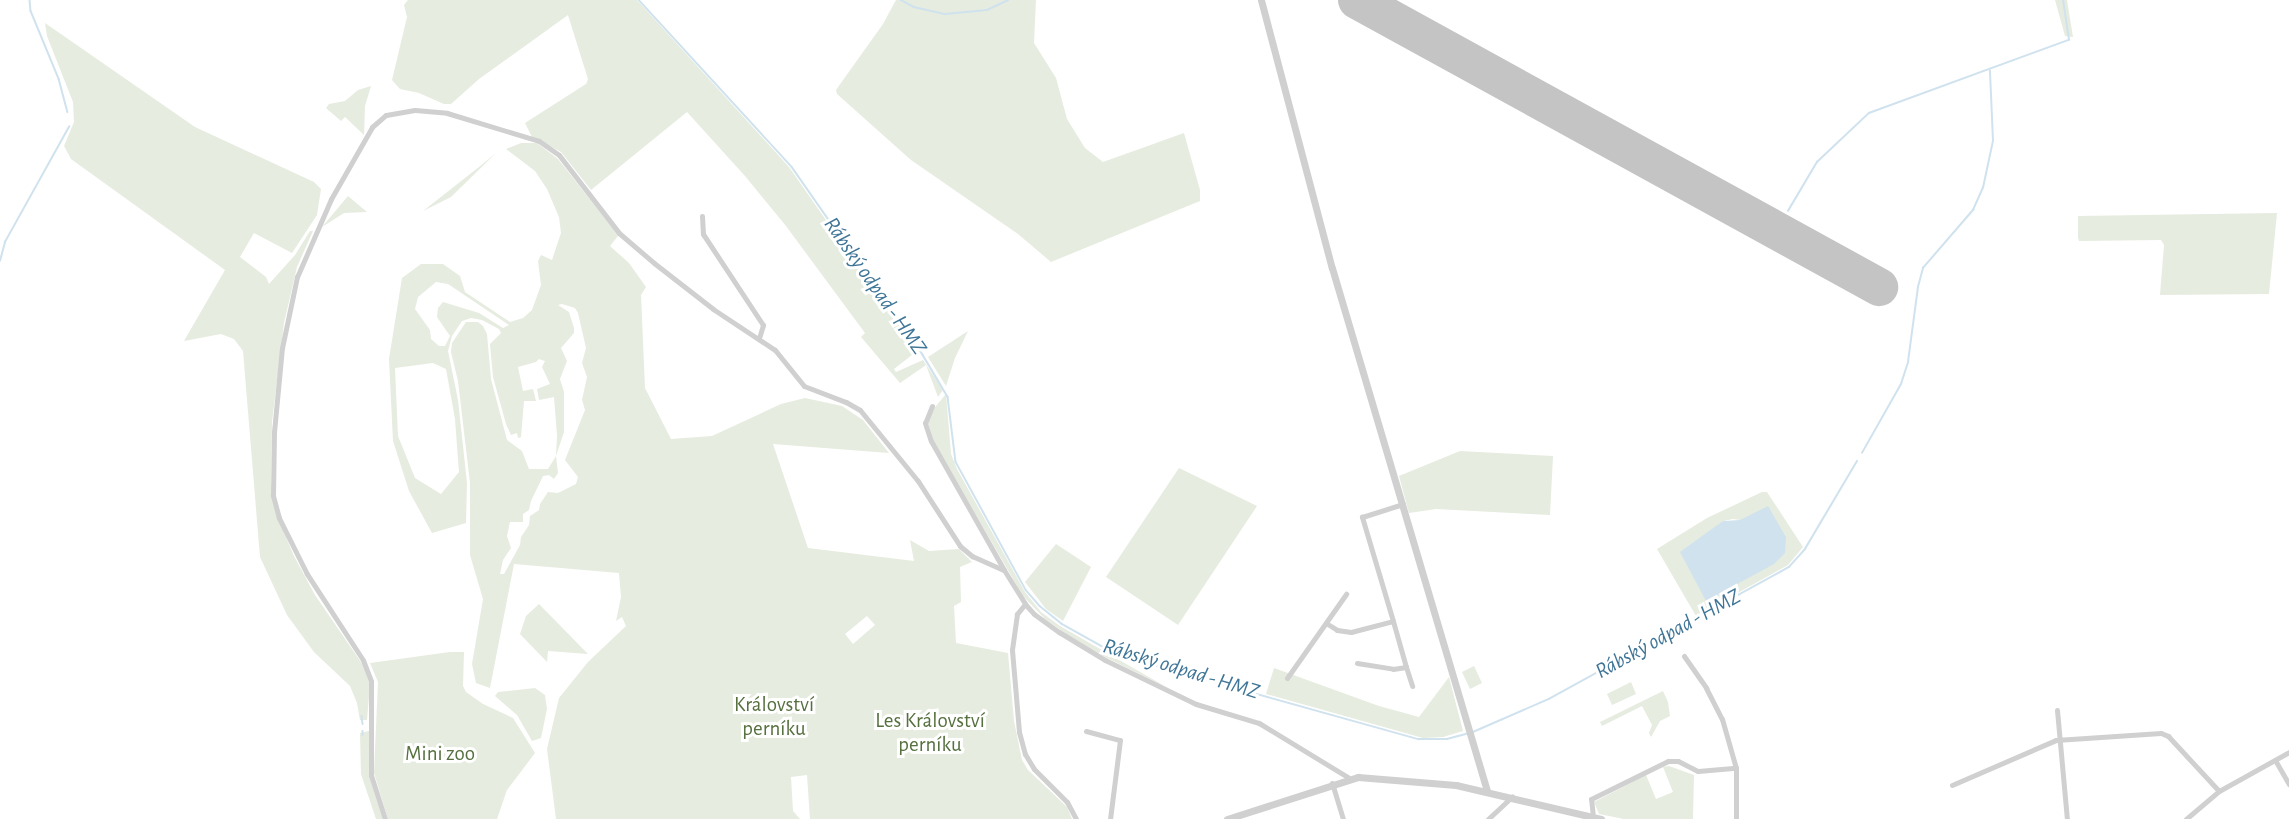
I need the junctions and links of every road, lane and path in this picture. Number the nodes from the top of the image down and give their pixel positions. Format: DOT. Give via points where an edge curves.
graph roads {
  1 [pos="1261,0"];
  2 [pos="702,216"];
  3 [pos="759,338"];
  4 [pos="933,406"];
  5 [pos="1403,504"];
  6 [pos="1004,570"];
  7 [pos="1346,594"];
  8 [pos="1025,604"];
  9 [pos="1393,621"];
  10 [pos="1326,623"];
  11 [pos="1684,656"];
  12 [pos="1358,663"];
  13 [pos="1406,667"];
  14 [pos="1287,678"];
  15 [pos="1412,686"];
  16 [pos="2056,710"];
  17 [pos="1086,730"];
  18 [pos="2060,739"];
  19 [pos="2289,752"];
  20 [pos="2275,760"];
  21 [pos="1736,768"];
  22 [pos="1349,778"];
  23 [pos="1332,783"];
  24 [pos="2289,784"];
  25 [pos="1952,785"];
  26 [pos="1487,791"];
  27 [pos="2219,791"];
  28 [pos="1512,797"];
  29 [pos="1593,817"];
  30 [pos="385,819"];
  31 [pos="1076,819"];
  32 [pos="1110,819"];
  33 [pos="1227,819"];
  34 [pos="1343,819"];
  35 [pos="1488,819"];
  36 [pos="1601,819"];
  37 [pos="1736,819"];
  38 [pos="2067,819"];
  39 [pos="2186,819"];
  1 -- 5 [label="street" via="1317,213"];
  2 -- 3 [label="street" via="703,234 763,325"];
  3 -- 6 [label="street" via="777,351 804,386 852,405 865,415 918,481 960,546 972,556"];
  3 -- 30 [label="street" via="697,297 619,233 559,154 538,141 434,112 396,111 380,118 372,127 325,211 297,277 281,358 273,495 279,518 307,574 363,660 371,681 371,775"];
  4 -- 6 [label="street" via="926,420 928,435"];
  5 -- 9 [label="street" via="1362,517"];
  5 -- 26 [label="street"];
  6 -- 8 [label="street"];
  7 -- 10 [label="street"];
  8 -- 22 [label="street" via="1087,650 1188,700 1259,723"];
  8 -- 31 [label="street" via="1017,614 1012,650 1019,732 1034,769 1067,802"];
  9 -- 10 [label="street" via="1351,632"];
  9 -- 13 [label="street"];
  10 -- 14 [label="street"];
  11 -- 21 [label="street" via="1722,719"];
  12 -- 13 [label="street" via="1393,669"];
  13 -- 15 [label="street"];
  16 -- 18 [label="street"];
  17 -- 32 [label="street" via="1120,740"];
  18 -- 25 [label="street"];
  18 -- 27 [label="street" via="2166,734"];
  18 -- 38 [label="street"];
  19 -- 20 [label="street"];
  20 -- 24 [label="street"];
  20 -- 27 [label="street"];
  21 -- 29 [label="street" via="1698,771 1678,761 1668,761 1591,799"];
  21 -- 37 [label="street"];
  22 -- 23 [label="street"];
  22 -- 26 [label="street" via="1387,777"];
  23 -- 33 [label="street"];
  23 -- 34 [label="street"];
  26 -- 28 [label="street"];
  27 -- 39 [label="street"];
  28 -- 29 [label="street"];
  28 -- 35 [label="street"];
  29 -- 36 [label="street"];
}
